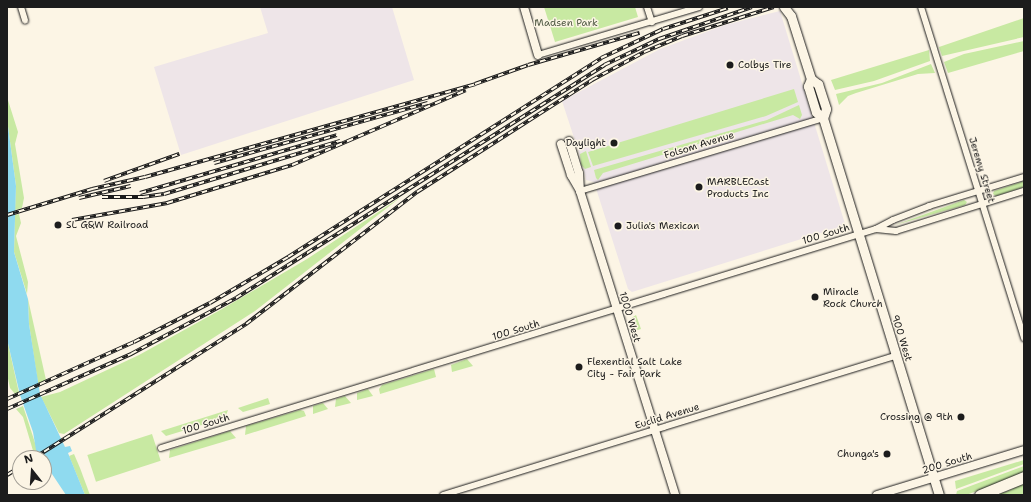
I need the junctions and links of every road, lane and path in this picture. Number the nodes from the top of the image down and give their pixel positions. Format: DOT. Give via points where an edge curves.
graph roads {
  1 [pos="21,7"];
  2 [pos="524,7"];
  3 [pos="647,7"];
  4 [pos="699,7"];
  5 [pos="784,7"];
  6 [pos="921,7"];
  7 [pos="793,12"];
  8 [pos="25,20"];
  9 [pos="652,22"];
  10 [pos="538,55"];
  11 [pos="823,118"];
  12 [pos="565,143"];
  13 [pos="1024,177"];
  14 [pos="580,191"];
  15 [pos="978,191"];
  16 [pos="1024,191"];
  17 [pos="982,204"];
  18 [pos="876,229"];
  19 [pos="858,235"];
  20 [pos="617,308"];
  21 [pos="1024,338"];
  22 [pos="896,356"];
  23 [pos="655,430"];
  24 [pos="161,448"];
  25 [pos="1024,450"];
  26 [pos="933,477"];
  27 [pos="1024,477"];
  28 [pos="443,495"];
  29 [pos="674,495"];
  30 [pos="876,495"];
  31 [pos="939,495"];
  32 [pos="980,495"];
  1 -- 8 [label="street"];
  2 -- 10 [label="street"];
  3 -- 9 [label="street"];
  4 -- 9 [label="street"];
  5 -- 7 [label="main road, 900 West"];
  6 -- 15 [label="street, Jeremy Street"];
  7 -- 11 [label="main road, 900 West" via="811,79 818,84 826,109"];
  9 -- 10 [label="street"];
  11 -- 14 [label="street, Folsom Avenue"];
  11 -- 19 [label="main road, 900 West"];
  12 -- 14 [label="street, 1000 West" via="579,173"];
  13 -- 15 [label="street, 100 South"];
  14 -- 20 [label="street, 1000 West"];
  15 -- 17 [label="street, Jeremy Street"];
  15 -- 18 [label="street, 100 South" via="892,220"];
  16 -- 17 [label="street, 100 South"];
  17 -- 18 [label="street, 100 South" via="896,231"];
  17 -- 21 [label="street, Jeremy Street"];
  18 -- 19 [label="street, 100 South"];
  19 -- 20 [label="street, 100 South"];
  19 -- 22 [label="main road, 900 West"];
  20 -- 23 [label="street, 1000 West"];
  20 -- 24 [label="street, 100 South"];
  22 -- 23 [label="street, Euclid Avenue"];
  22 -- 26 [label="main road, 900 West"];
  23 -- 28 [label="street, Euclid Avenue"];
  23 -- 29 [label="street, 1000 West"];
  25 -- 26 [label="street, 200 South"];
  26 -- 30 [label="street, 200 South"];
  26 -- 31 [label="main road, 900 West"];
  27 -- 32 [label="highway"];
}
